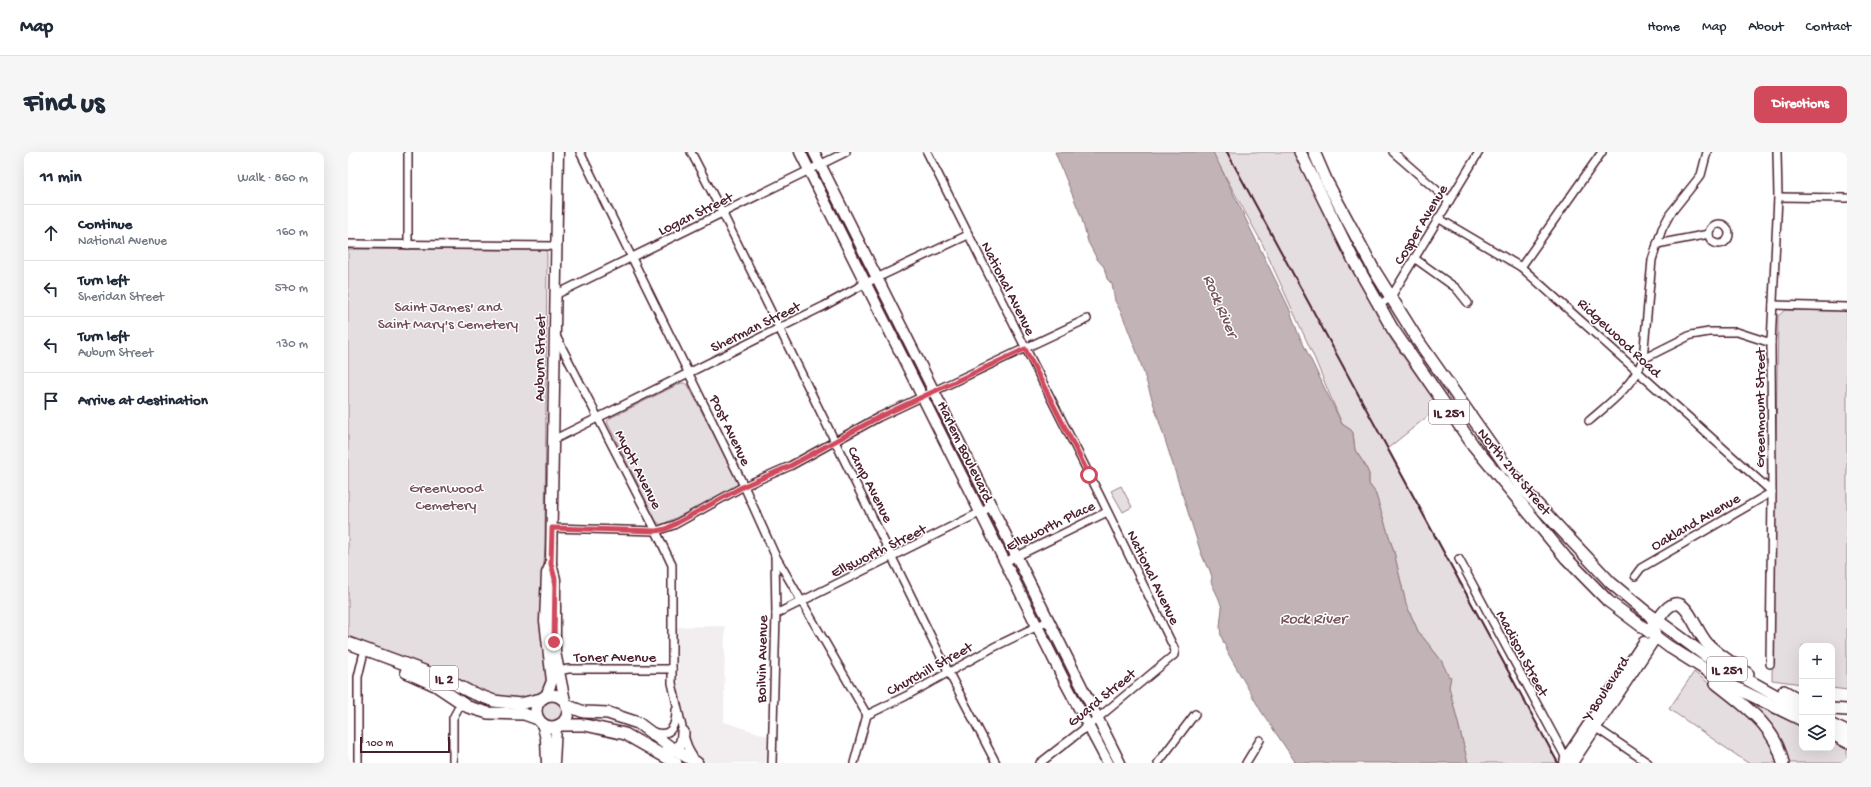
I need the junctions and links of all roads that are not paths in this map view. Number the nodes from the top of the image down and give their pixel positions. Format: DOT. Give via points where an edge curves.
graph roads {
  1 [pos="408,152"];
  2 [pos="558,152"];
  3 [pos="580,152"];
  4 [pos="691,152"];
  5 [pos="800,152"];
  6 [pos="814,152"];
  7 [pos="846,152"];
  8 [pos="927,152"];
  9 [pos="1300,152"];
  10 [pos="1314,152"];
  11 [pos="1393,152"];
  12 [pos="1479,152"];
  13 [pos="1602,152"];
  14 [pos="1706,152"];
  15 [pos="1777,152"];
  16 [pos="820,165"];
  17 [pos="809,171"];
  18 [pos="1778,197"];
  19 [pos="1847,198"];
  20 [pos="1449,201"];
  21 [pos="724,214"];
  22 [pos="1438,218"];
  23 [pos="968,234"];
  24 [pos="1709,234"];
  25 [pos="348,244"];
  26 [pos="1657,244"];
  27 [pos="408,245"];
  28 [pos="556,246"];
  29 [pos="633,257"];
  30 [pos="1414,258"];
  31 [pos="1521,266"];
  32 [pos="877,278"];
  33 [pos="866,283"];
  34 [pos="555,295"];
  35 [pos="1391,296"];
  36 [pos="1468,303"];
  37 [pos="1379,305"];
  38 [pos="1773,305"];
  39 [pos="1847,307"];
  40 [pos="1087,319"];
  41 [pos="780,328"];
  42 [pos="554,332"];
  43 [pos="1771,343"];
  44 [pos="1025,349"];
  45 [pos="1643,359"];
  46 [pos="1637,371"];
  47 [pos="688,373"];
  48 [pos="934,392"];
  49 [pos="923,397"];
  50 [pos="598,419"];
  51 [pos="1589,422"];
  52 [pos="553,440"];
  53 [pos="835,442"];
  54 [pos="744,486"];
  55 [pos="1772,492"];
  56 [pos="991,507"];
  57 [pos="1107,512"];
  58 [pos="980,513"];
  59 [pos="552,528"];
  60 [pos="656,531"];
  61 [pos="775,555"];
  62 [pos="1016,556"];
  63 [pos="893,557"];
  64 [pos="1459,559"];
  65 [pos="1005,562"];
  66 [pos="551,564"];
  67 [pos="1635,576"];
  68 [pos="803,602"];
  69 [pos="776,614"];
  70 [pos="1048,621"];
  71 [pos="1037,626"];
  72 [pos="1655,629"];
  73 [pos="348,643"];
  74 [pos="1668,646"];
  75 [pos="1175,650"];
  76 [pos="348,651"];
  77 [pos="363,656"];
  78 [pos="1770,664"];
  79 [pos="672,669"];
  80 [pos="559,671"];
  81 [pos="948,672"];
  82 [pos="1748,674"];
  83 [pos="544,698"];
  84 [pos="1799,700"];
  85 [pos="676,702"];
  86 [pos="461,703"];
  87 [pos="566,704"];
  88 [pos="1799,708"];
  89 [pos="1835,709"];
  90 [pos="1847,710"];
  91 [pos="1195,714"];
  92 [pos="868,715"];
  93 [pos="1098,718"];
  94 [pos="1799,719"];
  95 [pos="540,721"];
  96 [pos="1088,725"];
  97 [pos="1593,725"];
  98 [pos="558,726"];
  99 [pos="1835,728"];
  100 [pos="646,729"];
  101 [pos="683,732"];
  102 [pos="1843,735"];
  103 [pos="638,740"];
  104 [pos="1260,740"];
  105 [pos="675,750"];
  106 [pos="1568,761"];
  107 [pos="358,763"];
  108 [pos="453,763"];
  109 [pos="547,763"];
  110 [pos="554,763"];
  111 [pos="676,763"];
  112 [pos="697,763"];
  113 [pos="772,763"];
  114 [pos="854,763"];
  115 [pos="996,763"];
  116 [pos="1040,763"];
  117 [pos="1108,763"];
  118 [pos="1120,763"];
  119 [pos="1158,763"];
  120 [pos="1246,763"];
  121 [pos="1648,763"];
  122 [pos="1783,763"];
  1 -- 27 [label="street"];
  2 -- 28 [label="street, Auburn Street"];
  3 -- 29 [label="street, Post Avenue"];
  4 -- 21 [label="street, Camp Avenue"];
  5 -- 17 [label="street, Harlem Boulevard"];
  6 -- 16 [label="street, Harlem Boulevard"];
  7 -- 16 [label="street, Logan Street"];
  8 -- 23 [label="street, National Avenue"];
  9 -- 37 [label="main road, North 2nd Street / IL 251"];
  10 -- 35 [label="main road, North 2nd Street / IL 251" via="1327,182 1374,270"];
  11 -- 20 [label="street"];
  12 -- 20 [label="street, Cosper Avenue"];
  13 -- 31 [label="street"];
  14 -- 26 [label="street" via="1701,175 1670,214"];
  15 -- 18 [label="street, Greenmount Street"];
  16 -- 17 [label="street, Logan Street"];
  16 -- 32 [label="street, Harlem Boulevard"];
  17 -- 21 [label="street, Logan Street"];
  17 -- 33 [label="street, Harlem Boulevard"];
  18 -- 19 [label="street"];
  18 -- 38 [label="street, Greenmount Street"];
  20 -- 22 [label="street, Cosper Avenue"];
  21 -- 29 [label="street, Logan Street"];
  21 -- 41 [label="street, Camp Avenue"];
  22 -- 30 [label="street, Cosper Avenue"];
  22 -- 31 [label="street, Ridgewood Road"];
  23 -- 32 [label="street, Sherman Street"];
  23 -- 44 [label="street, National Avenue"];
  24 -- 26 [label="street"];
  25 -- 27 [label="street"];
  26 -- 45 [label="street" via="1650,272"];
  27 -- 28 [label="street"];
  28 -- 34 [label="street, Auburn Street"];
  29 -- 34 [label="street, Logan Street"];
  29 -- 47 [label="street, Post Avenue"];
  30 -- 35 [label="street, Cosper Avenue"];
  30 -- 36 [label="street" via="1456,288"];
  31 -- 46 [label="street, Ridgewood Road"];
  32 -- 33 [label="street, Sherman Street"];
  32 -- 48 [label="street, Harlem Boulevard"];
  33 -- 41 [label="street, Sherman Street"];
  33 -- 49 [label="street, Harlem Boulevard"];
  34 -- 42 [label="street, Auburn Street"];
  35 -- 37 [label="street, Cosper Avenue"];
  35 -- 72 [label="main road, North 2nd Street / IL 251" via="1521,487 1611,583 1646,612"];
  37 -- 72 [label="main road, North 2nd Street / IL 251" via="1405,348 1468,439 1566,558 1608,601"];
  38 -- 39 [label="street"];
  38 -- 43 [label="street, Greenmount Street"];
  40 -- 44 [label="street"];
  41 -- 47 [label="street, Sherman Street"];
  41 -- 53 [label="street, Camp Avenue"];
  42 -- 50 [label="street, Myott Avenue"];
  42 -- 52 [label="street, Auburn Street"];
  43 -- 45 [label="street" via="1737,332 1709,332 1686,338"];
  43 -- 55 [label="street, Greenmount Street"];
  44 -- 48 [label="street"];
  44 -- 57 [label="street, National Avenue"];
  45 -- 46 [label="street"];
  46 -- 51 [label="street" via="1627,388"];
  46 -- 55 [label="street, Ridgewood Road"];
  47 -- 50 [label="street, Sherman Street"];
  47 -- 54 [label="street, Post Avenue"];
  48 -- 49 [label="street"];
  48 -- 56 [label="street, Harlem Boulevard"];
  49 -- 53 [label="street" via="879,417"];
  49 -- 58 [label="street, Harlem Boulevard"];
  50 -- 52 [label="street, Sherman Street"];
  50 -- 60 [label="street, Myott Avenue"];
  52 -- 59 [label="street, Auburn Street"];
  53 -- 54 [label="street" via="790,466"];
  53 -- 63 [label="street, Camp Avenue"];
  54 -- 60 [label="street" via="674,525"];
  54 -- 61 [label="street, Post Avenue"];
  55 -- 67 [label="street, Oakland Avenue" via="1641,568"];
  55 -- 78 [label="street, Greenmount Street"];
  56 -- 58 [label="street, Ellsworth Street"];
  56 -- 62 [label="street, Harlem Boulevard"];
  57 -- 62 [label="street, Ellsworth Place"];
  57 -- 75 [label="street, National Avenue"];
  58 -- 63 [label="street, Ellsworth Street"];
  58 -- 65 [label="street, Harlem Boulevard"];
  59 -- 60 [label="street"];
  59 -- 66 [label="street, Auburn Street"];
  60 -- 79 [label="street, Myott Avenue" via="673,569"];
  61 -- 68 [label="street, Post Avenue"];
  61 -- 69 [label="street, Boilvin Avenue"];
  62 -- 65 [label="street, Ellsworth Place"];
  62 -- 70 [label="street, Harlem Boulevard"];
  63 -- 68 [label="street, Ellsworth Street"];
  63 -- 81 [label="street, Camp Avenue"];
  64 -- 106 [label="street, Madison Street"];
  65 -- 71 [label="street, Harlem Boulevard"];
  66 -- 80 [label="street, Auburn Street" via="555,579 554,642"];
  66 -- 83 [label="street, Auburn Street" via="547,573 545,621 552,681"];
  68 -- 69 [label="street, Ellsworth Street"];
  68 -- 92 [label="street, Post Avenue"];
  69 -- 113 [label="street, Boilvin Avenue"];
  70 -- 71 [label="street, Churchill Street"];
  70 -- 93 [label="street, Harlem Boulevard"];
  71 -- 81 [label="street, Churchill Street"];
  71 -- 96 [label="street, Harlem Boulevard"];
  72 -- 74 [label="main road, North 2nd Street / IL 251"];
  72 -- 82 [label="main road" via="1671,625"];
  72 -- 82 [label="main road" via="1668,607 1682,605 1688,610 1707,643"];
  72 -- 88 [label="main road, North 2nd Street / IL 251"];
  72 -- 97 [label="street, Y Boulevard"];
  73 -- 83 [label="main road, IL 2" via="444,678 494,701 520,704"];
  74 -- 94 [label="main road, North 2nd Street / IL 251" via="1730,686"];
  74 -- 122 [label="main road" via="1762,721 1776,740"];
  75 -- 93 [label="street, Guard Street" via="1174,655"];
  76 -- 77 [label="main road, IL 2"];
  77 -- 86 [label="main road, IL 2" via="420,678"];
  77 -- 107 [label="street" via="358,678"];
  79 -- 80 [label="street, Toner Avenue"];
  79 -- 85 [label="street, Myott Avenue"];
  80 -- 87 [label="street, Auburn Street"];
  81 -- 92 [label="street, Churchill Street"];
  81 -- 115 [label="street, Camp Avenue"];
  82 -- 84 [label="main road"];
  83 -- 87 [label="main road" via="556,695"];
  83 -- 95 [label="main road" via="536,708"];
  85 -- 100 [label="street" via="676,718 669,732 660,733"];
  85 -- 101 [label="street, Myott Avenue"];
  86 -- 95 [label="main road, IL 2" via="488,713 524,714"];
  86 -- 108 [label="street" via="453,718"];
  87 -- 98 [label="main road" via="567,716"];
  87 -- 100 [label="main road" via="584,712 608,713 624,718"];
  89 -- 90 [label="main road"];
  91 -- 119 [label="street"];
  92 -- 114 [label="street"];
  93 -- 96 [label="street, Guard Street"];
  93 -- 118 [label="street, Harlem Boulevard"];
  95 -- 98 [label="main road" via="546,726"];
  95 -- 109 [label="street" via="546,739"];
  96 -- 116 [label="street, Guard Street"];
  96 -- 117 [label="street, Harlem Boulevard"];
  97 -- 106 [label="street, Y Boulevard"];
  97 -- 121 [label="street"];
  98 -- 103 [label="main road" via="585,725 603,728"];
  98 -- 110 [label="street"];
  99 -- 102 [label="main road"];
  100 -- 105 [label="main road"];
  101 -- 105 [label="main road" via="681,744"];
  101 -- 112 [label="street, Myott Avenue"];
  103 -- 105 [label="main road" via="646,741 662,750"];
  103 -- 111 [label="main road"];
  104 -- 120 [label="street"];
  105 -- 112 [label="main road"];
}
